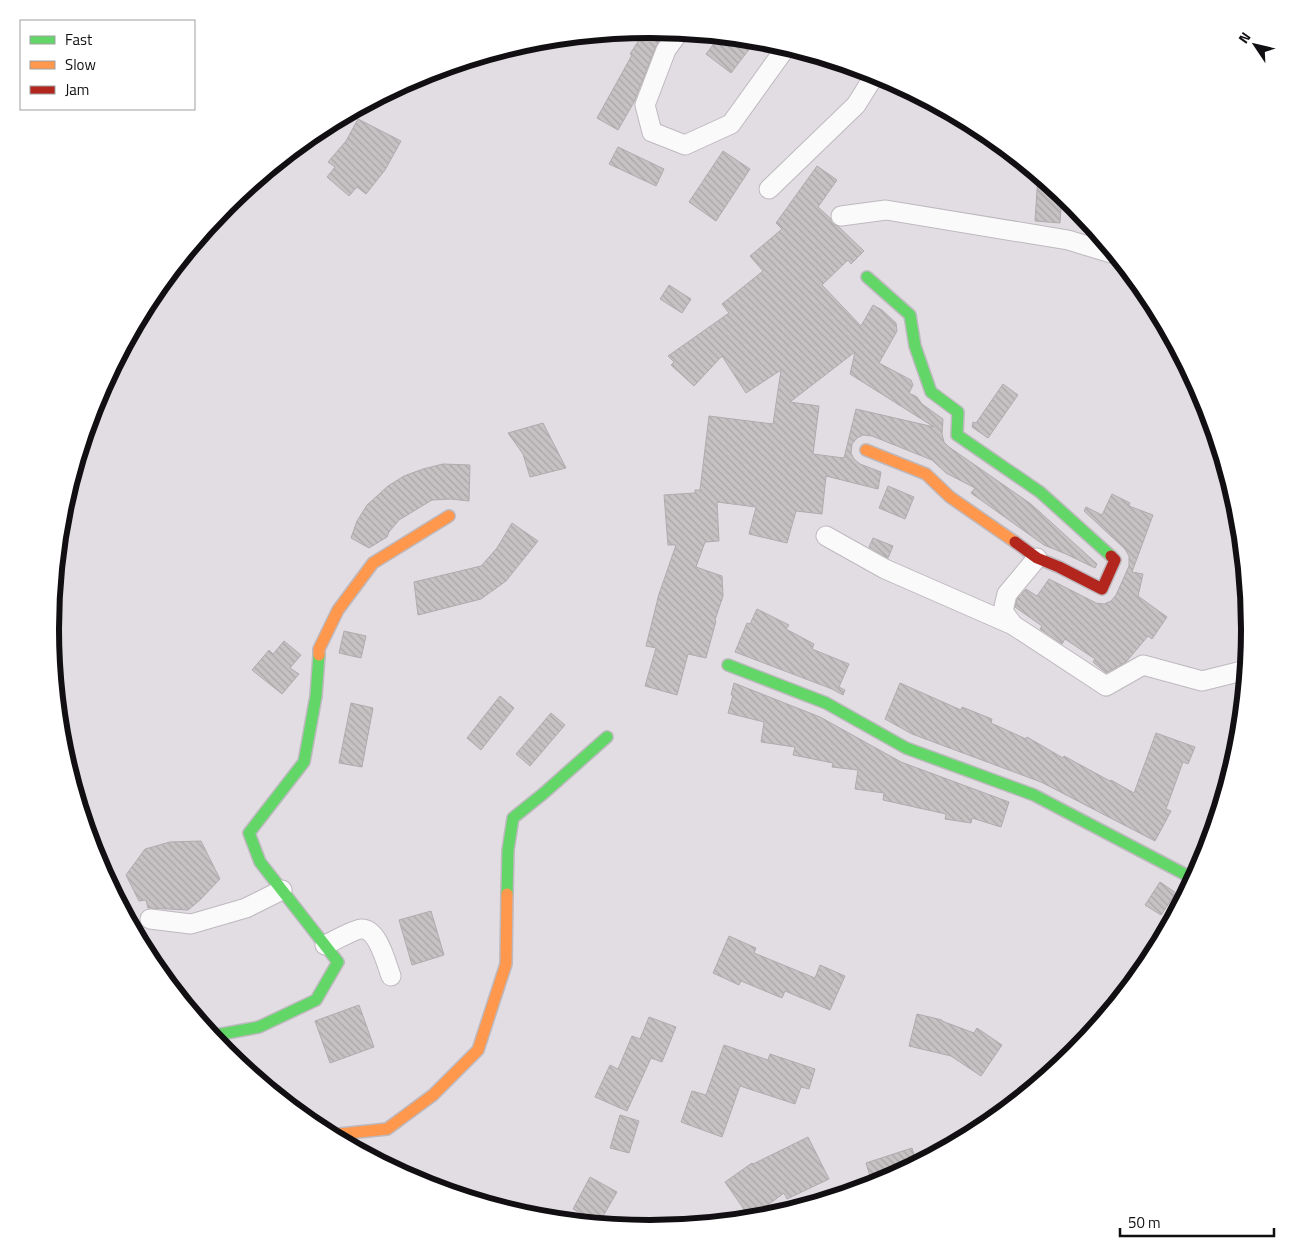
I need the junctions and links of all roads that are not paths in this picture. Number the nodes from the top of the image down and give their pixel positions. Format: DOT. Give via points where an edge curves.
graph roads {
  1 [pos="674,39"];
  2 [pos="783,53"];
  3 [pos="871,81"];
  4 [pos="769,190"];
  5 [pos="841,216"];
  6 [pos="1105,251"];
  7 [pos="867,277"];
  8 [pos="866,450"];
  9 [pos="449,516"];
  10 [pos="826,536"];
  11 [pos="1037,558"];
  12 [pos="1014,625"];
  13 [pos="728,665"];
  14 [pos="1240,672"];
  15 [pos="607,737"];
  16 [pos="1187,876"];
  17 [pos="282,890"];
  18 [pos="150,919"];
  19 [pos="325,945"];
  20 [pos="391,976"];
  21 [pos="220,1034"];
  22 [pos="342,1134"];
  1 -- 2 [label="street" via="666,50 645,105 652,132 685,145 731,124"];
  3 -- 4 [label="street" via="856,104"];
  5 -- 6 [label="street" via="886,210 1068,240"];
  7 -- 11 [label="street" via="910,315 915,346 931,392 958,412 957,434 1040,492 1115,560 1102,589"];
  8 -- 11 [label="street" via="926,474 950,497"];
  9 -- 17 [label="street" via="373,563 338,610 319,648 316,696 304,762 249,833 260,862"];
  10 -- 12 [label="street" via="885,569"];
  11 -- 12 [label="street" via="1007,594 1003,610"];
  12 -- 14 [label="street" via="1106,686 1143,665 1202,681"];
  13 -- 16 [label="street" via="826,703 906,748 1034,795"];
  15 -- 22 [label="street" via="513,818 508,850 506,964 478,1050 433,1094 387,1129"];
  17 -- 18 [label="street" via="246,908 191,924"];
  17 -- 19 [label="street"];
  19 -- 20 [label="street" via="361,929 370,931 377,939"];
  19 -- 21 [label="street" via="338,962 316,1000 259,1027"];
}
